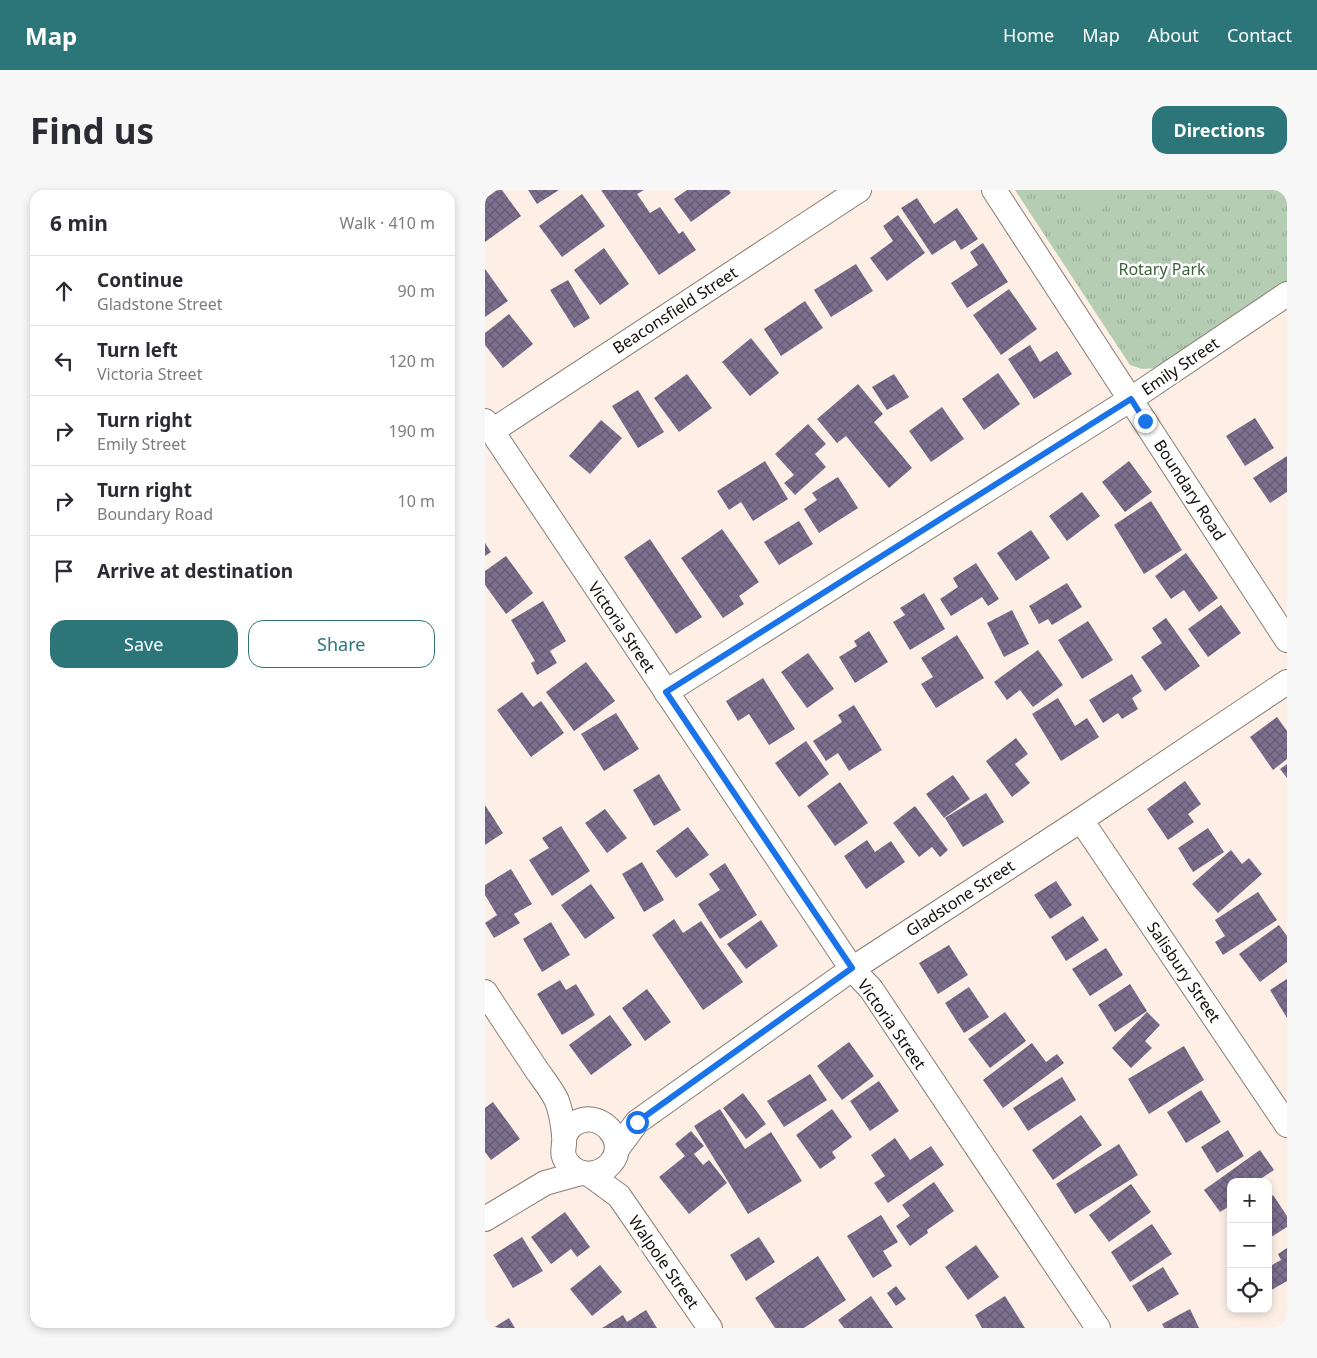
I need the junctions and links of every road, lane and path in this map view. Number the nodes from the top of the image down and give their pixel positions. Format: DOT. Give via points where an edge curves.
graph roads {
  1 [pos="859,190"];
  2 [pos="994,190"];
  3 [pos="1287,294"];
  4 [pos="1131,399"];
  5 [pos="488,426"];
  6 [pos="1287,640"];
  7 [pos="1287,682"];
  8 [pos="666,692"];
  9 [pos="1081,820"];
  10 [pos="852,968"];
  11 [pos="485,992"];
  12 [pos="556,1100"];
  13 [pos="595,1121"];
  14 [pos="637,1122"];
  15 [pos="1287,1125"];
  16 [pos="563,1142"];
  17 [pos="614,1155"];
  18 [pos="585,1173"];
  19 [pos="545,1183"];
  20 [pos="619,1196"];
  21 [pos="485,1219"];
  22 [pos="710,1328"];
  23 [pos="1098,1328"];
  1 -- 5 [label="street, Beaconsfield Street"];
  2 -- 4 [label="street, Boundary Road"];
  3 -- 4 [label="street, Emily Street"];
  4 -- 6 [label="street, Boundary Road"];
  4 -- 8 [label="street, Emily Street"];
  5 -- 8 [label="street, Victoria Street"];
  7 -- 9 [label="street, Gladstone Street"];
  8 -- 10 [label="street, Victoria Street"];
  9 -- 10 [label="street, Gladstone Street"];
  9 -- 15 [label="street, Salisbury Street"];
  10 -- 14 [label="street, Gladstone Street"];
  10 -- 23 [label="street, Victoria Street" via="871,989"];
  11 -- 12 [label="street"];
  12 -- 13 [label="street"];
  12 -- 16 [label="street"];
  13 -- 14 [label="street"];
  13 -- 16 [label="street" via="574,1124"];
  13 -- 17 [label="street" via="613,1134"];
  14 -- 17 [label="street, Gladstone Street"];
  16 -- 18 [label="street" via="565,1159 572,1168"];
  16 -- 19 [label="street"];
  17 -- 18 [label="street" via="602,1171"];
  17 -- 20 [label="street, Walpole Street"];
  18 -- 19 [label="street"];
  18 -- 20 [label="street, Walpole Street"];
  19 -- 21 [label="street"];
  20 -- 22 [label="street, Walpole Street"];
}
